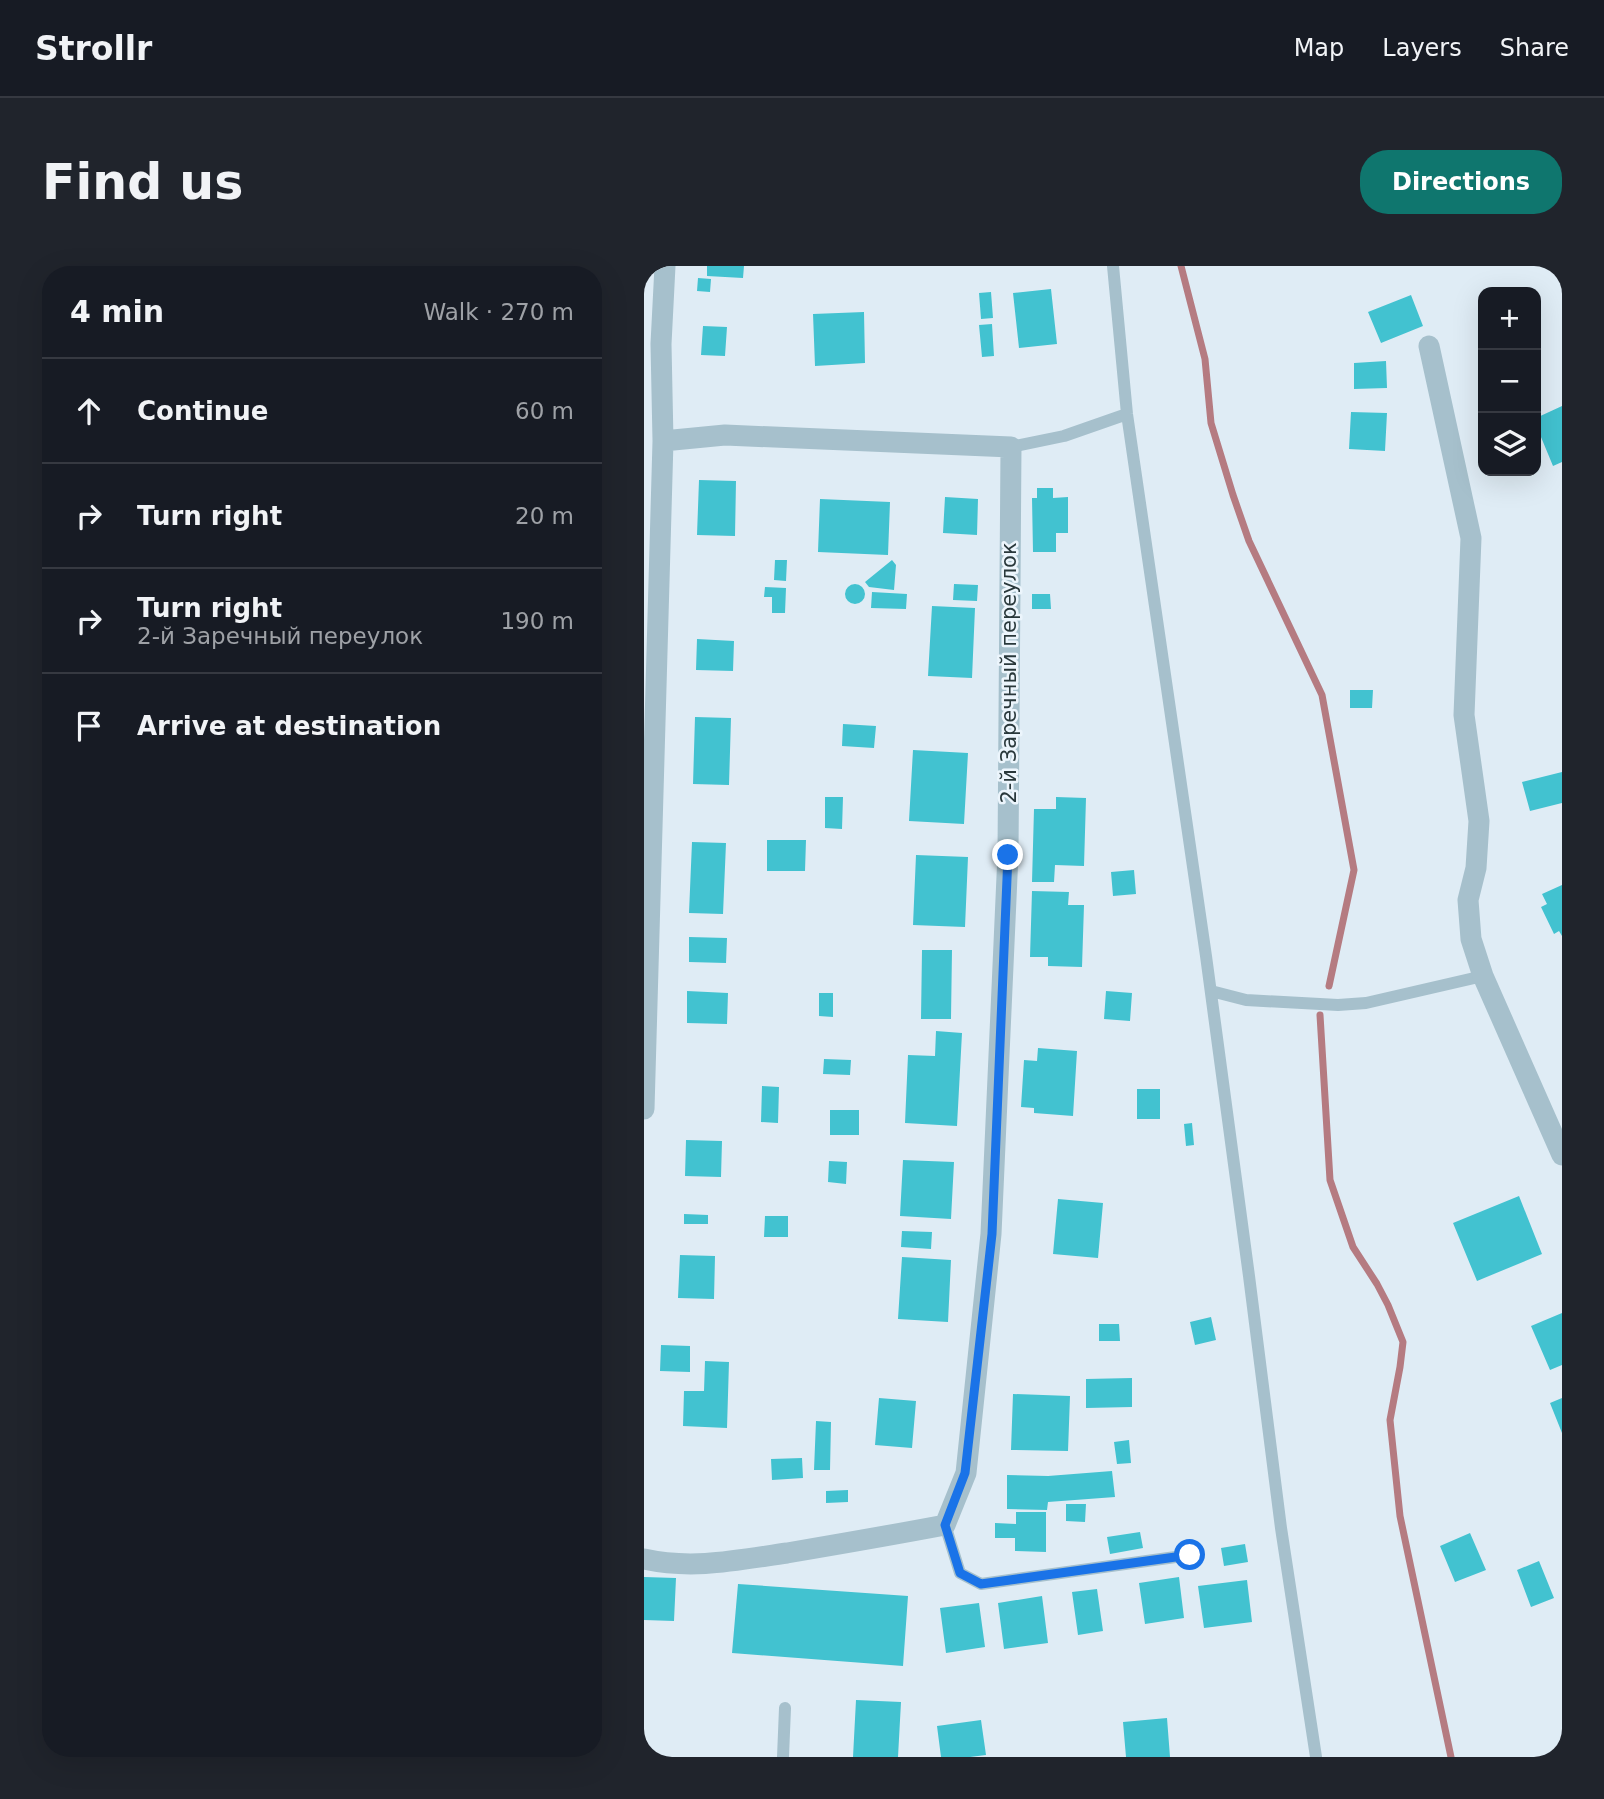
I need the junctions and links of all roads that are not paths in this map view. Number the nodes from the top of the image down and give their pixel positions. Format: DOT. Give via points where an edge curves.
graph roads {
  1 [pos="664,266"];
  2 [pos="1113,266"];
  3 [pos="1429,346"];
  4 [pos="1127,414"];
  5 [pos="663,441"];
  6 [pos="1011,447"];
  7 [pos="1483,976"];
  8 [pos="1211,991"];
  9 [pos="644,1109"];
  10 [pos="1562,1155"];
  11 [pos="945,1525"];
  12 [pos="1190,1555"];
  13 [pos="644,1559"];
  14 [pos="786,1708"];
  15 [pos="783,1757"];
  16 [pos="1316,1757"];
  1 -- 5 [label="street"];
  2 -- 4 [label="lane"];
  3 -- 7 [label="street" via="1471,538 1464,715 1479,821 1476,868 1468,900 1471,939"];
  4 -- 6 [label="lane" via="1064,436"];
  4 -- 8 [label="lane"];
  5 -- 6 [label="street" via="725,435"];
  5 -- 9 [label="street"];
  6 -- 11 [label="street, 2-й Заречный переулок" via="1008,855 992,1234 965,1473"];
  7 -- 8 [label="lane" via="1348,1005 1246,1000"];
  7 -- 10 [label="street"];
  8 -- 16 [label="lane" via="1281,1528"];
  11 -- 12 [label="lane" via="960,1573 981,1584"];
  11 -- 13 [label="street" via="710,1565"];
  14 -- 15 [label="lane"];
}
